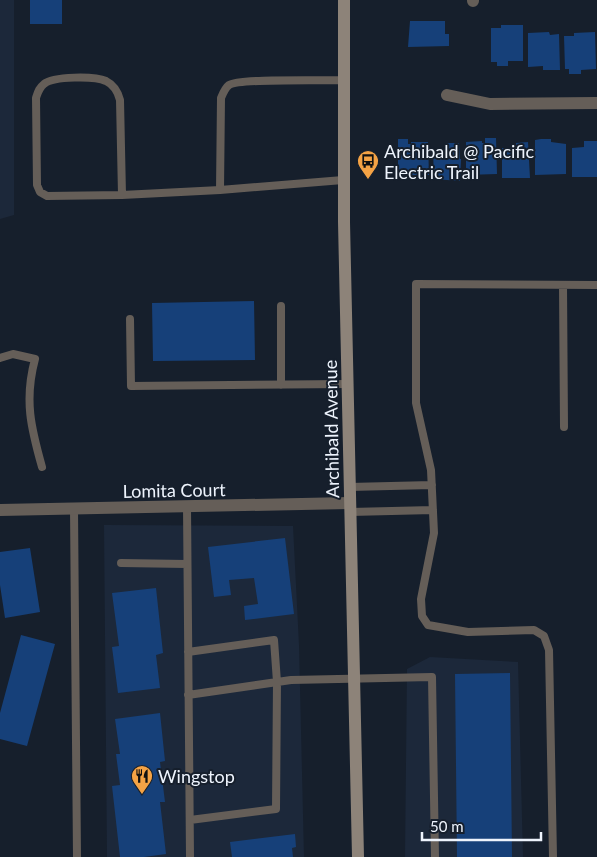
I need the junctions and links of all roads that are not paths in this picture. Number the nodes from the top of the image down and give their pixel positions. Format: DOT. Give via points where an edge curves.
graph roads {
  1 [pos="344,0"];
  2 [pos="345,80"];
  3 [pos="447,95"];
  4 [pos="597,103"];
  5 [pos="343,180"];
  6 [pos="220,190"];
  7 [pos="122,194"];
  8 [pos="563,285"];
  9 [pos="597,285"];
  10 [pos="281,306"];
  11 [pos="130,319"];
  12 [pos="0,358"];
  13 [pos="348,384"];
  14 [pos="281,385"];
  15 [pos="564,426"];
  16 [pos="42,467"];
  17 [pos="432,485"];
  18 [pos="349,487"];
  19 [pos="186,507"];
  20 [pos="350,507"];
  21 [pos="74,509"];
  22 [pos="0,510"];
  23 [pos="433,510"];
  24 [pos="120,563"];
  25 [pos="187,564"];
  26 [pos="188,652"];
  27 [pos="354,678"];
  28 [pos="277,682"];
  29 [pos="188,695"];
  30 [pos="190,820"];
  31 [pos="76,857"];
  32 [pos="190,857"];
  33 [pos="358,857"];
  34 [pos="435,857"];
  35 [pos="553,857"];
  1 -- 2 [label="main road, Archibald Avenue"];
  2 -- 5 [label="main road, Archibald Avenue"];
  2 -- 6 [label="lane" via="246,81 230,85 221,98"];
  3 -- 4 [label="street" via="490,104"];
  5 -- 6 [label="lane"];
  5 -- 13 [label="main road, Archibald Avenue"];
  6 -- 7 [label="lane"];
  7 -- 7 [label="lane" via="52,197 38,189 36,98 38,89 44,84 58,78 97,79 113,86 118,93"];
  8 -- 9 [label="lane"];
  8 -- 15 [label="lane"];
  8 -- 17 [label="lane" via="416,284 416,403"];
  10 -- 14 [label="lane"];
  11 -- 14 [label="lane" via="131,386"];
  12 -- 16 [label="lane" via="13,354 35,359 29,380 30,424"];
  13 -- 14 [label="lane"];
  13 -- 18 [label="main road, Archibald Avenue"];
  17 -- 18 [label="lane"];
  17 -- 23 [label="lane"];
  18 -- 20 [label="main road, Archibald Avenue"];
  19 -- 20 [label="street, Lomita Court"];
  19 -- 21 [label="street, Lomita Court"];
  19 -- 25 [label="lane"];
  20 -- 23 [label="lane"];
  20 -- 27 [label="main road, Archibald Avenue"];
  21 -- 22 [label="street, Lomita Court"];
  21 -- 31 [label="lane"];
  23 -- 35 [label="lane" via="434,533 421,599 422,616 428,625 468,632 534,630 544,636 549,650"];
  24 -- 25 [label="lane"];
  25 -- 26 [label="lane"];
  26 -- 28 [label="lane" via="274,640"];
  26 -- 29 [label="lane"];
  27 -- 28 [label="lane"];
  27 -- 33 [label="main road, Archibald Avenue"];
  27 -- 34 [label="lane" via="432,677"];
  28 -- 29 [label="lane"];
  28 -- 30 [label="lane" via="276,809"];
  29 -- 30 [label="lane"];
  30 -- 32 [label="lane"];
}
